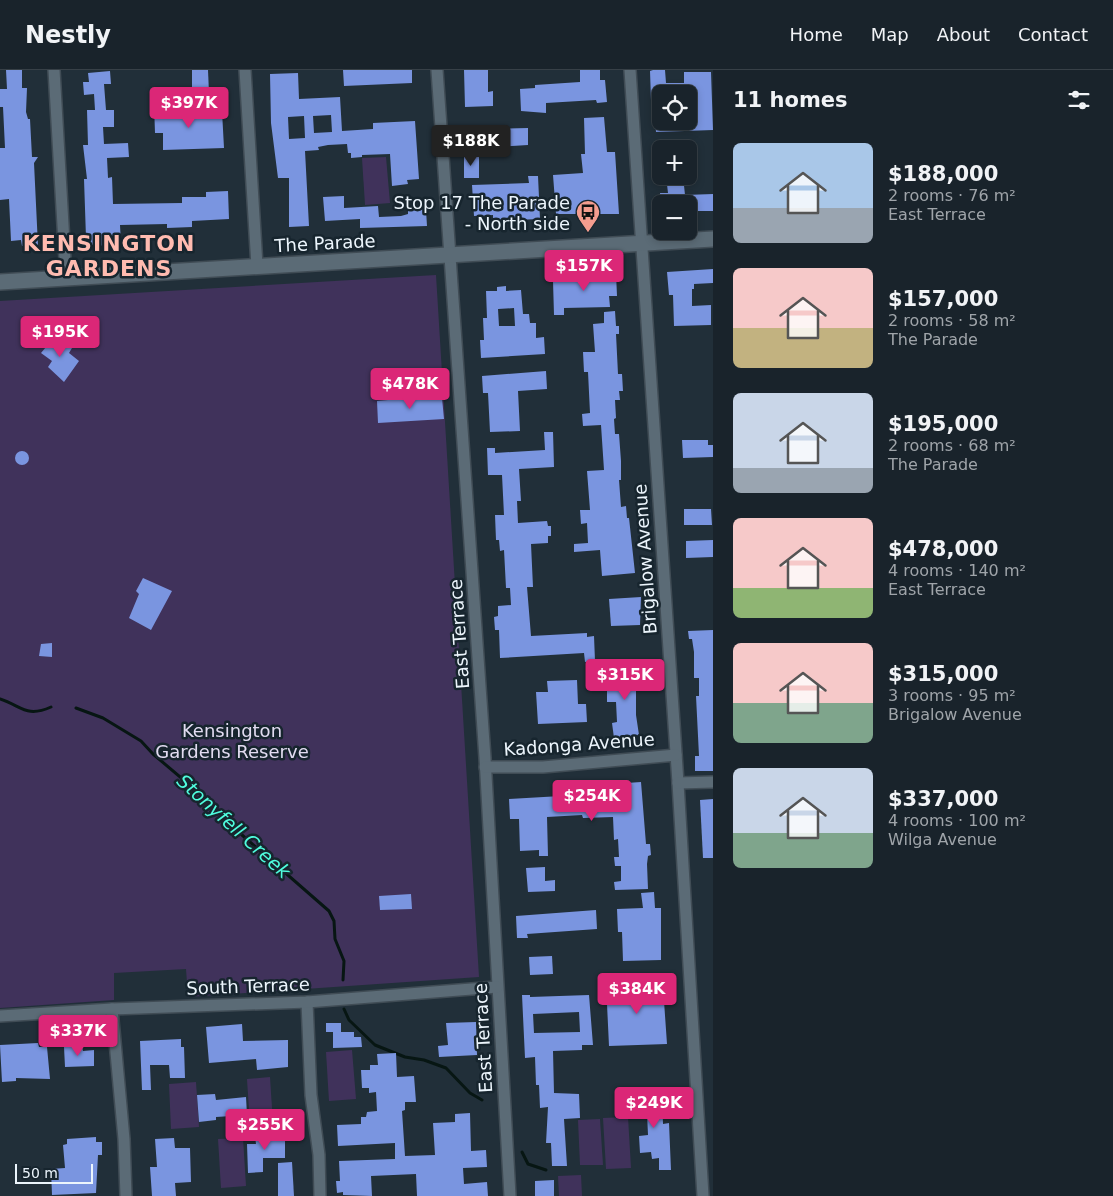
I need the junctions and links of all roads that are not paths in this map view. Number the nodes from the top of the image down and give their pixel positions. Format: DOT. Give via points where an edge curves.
graph roads {
  1 [pos="54,70"];
  2 [pos="245,70"];
  3 [pos="437,70"];
  4 [pos="630,70"];
  5 [pos="713,239"];
  6 [pos="641,244"];
  7 [pos="449,255"];
  8 [pos="257,266"];
  9 [pos="66,277"];
  10 [pos="0,282"];
  11 [pos="676,755"];
  12 [pos="485,767"];
  13 [pos="713,782"];
  14 [pos="678,783"];
  15 [pos="497,987"];
  16 [pos="307,1002"];
  17 [pos="112,1009"];
  18 [pos="0,1016"];
  19 [pos="126,1196"];
  20 [pos="320,1196"];
  21 [pos="510,1196"];
  22 [pos="703,1196"];
  1 -- 9 [label="street"];
  2 -- 8 [label="street"];
  3 -- 7 [label="street, East Terrace"];
  4 -- 6 [label="street, Brigalow Avenue"];
  5 -- 6 [label="main road, The Parade"];
  6 -- 7 [label="main road, The Parade"];
  6 -- 11 [label="street, Brigalow Avenue"];
  7 -- 8 [label="main road, The Parade"];
  7 -- 12 [label="street, East Terrace"];
  8 -- 9 [label="main road, The Parade"];
  9 -- 10 [label="main road, The Parade"];
  11 -- 12 [label="street, Kadonga Avenue" via="543,767"];
  11 -- 14 [label="street, Brigalow Avenue"];
  12 -- 15 [label="street, East Terrace"];
  13 -- 14 [label="street"];
  14 -- 22 [label="street, Brigalow Avenue"];
  15 -- 16 [label="street, South Terrace"];
  15 -- 21 [label="street, East Terrace"];
  16 -- 17 [label="street, South Terrace"];
  16 -- 20 [label="street"];
  17 -- 18 [label="street, South Terrace"];
  17 -- 19 [label="street"];
}
